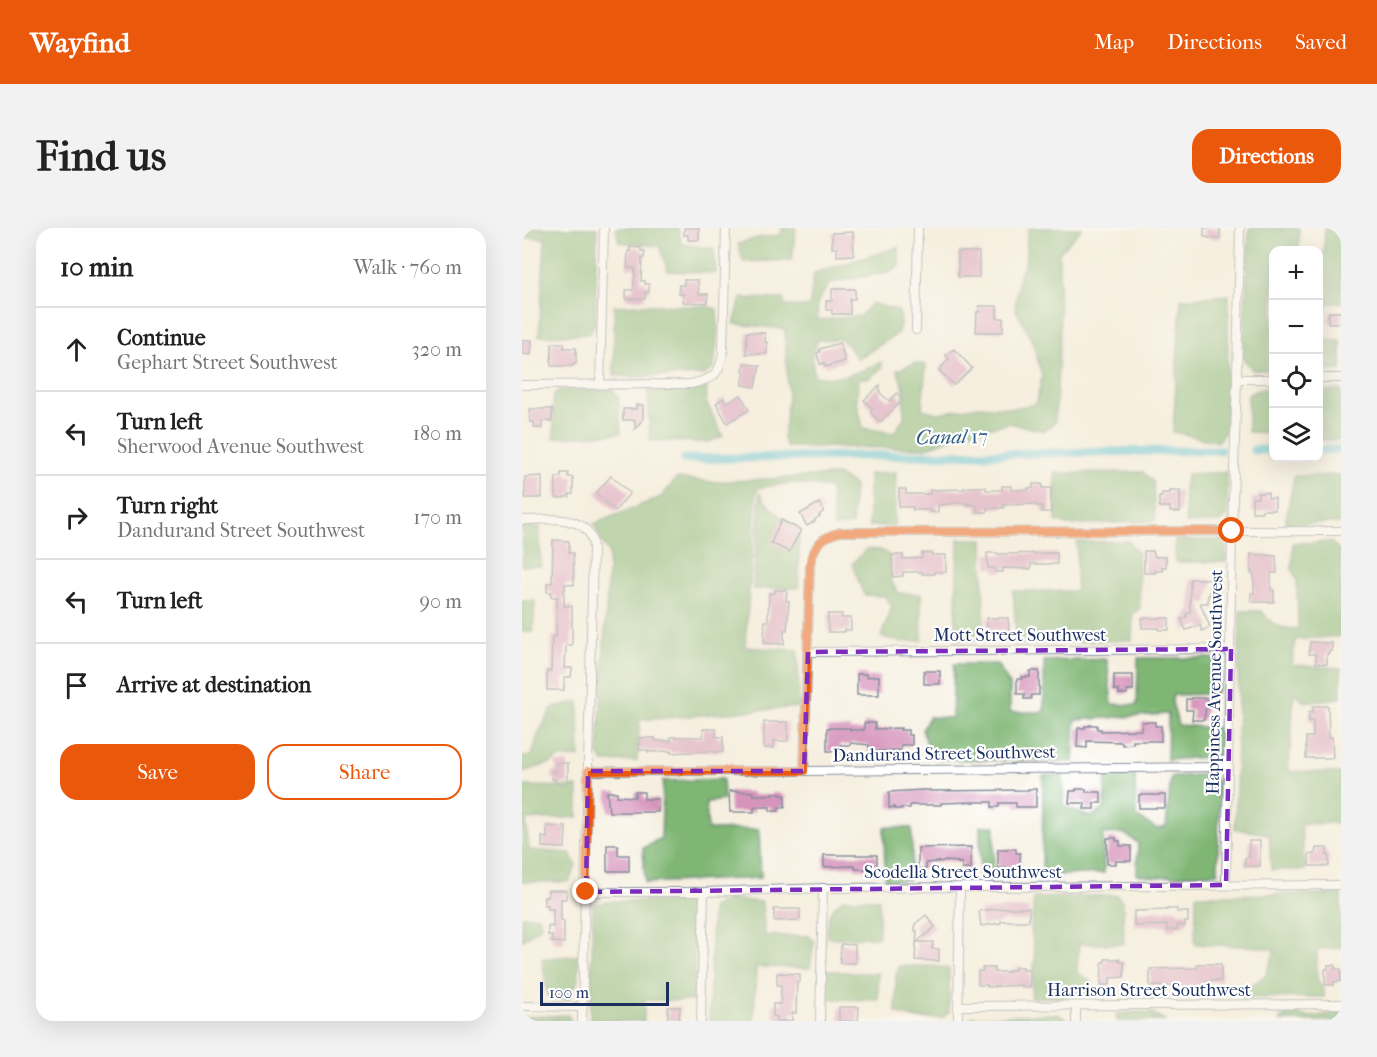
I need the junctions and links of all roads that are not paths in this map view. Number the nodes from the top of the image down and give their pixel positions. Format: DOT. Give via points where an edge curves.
graph roads {
  1 [pos="604,228"];
  2 [pos="726,228"];
  3 [pos="918,228"];
  4 [pos="1240,228"];
  5 [pos="916,330"];
  6 [pos="1323,378"];
  7 [pos="1341,378"];
  8 [pos="1238,379"];
  9 [pos="1269,379"];
  10 [pos="600,384"];
  11 [pos="522,385"];
  12 [pos="522,520"];
  13 [pos="1232,531"];
  14 [pos="1341,531"];
  15 [pos="1231,649"];
  16 [pos="808,652"];
  17 [pos="1229,767"];
  18 [pos="588,771"];
  19 [pos="804,771"];
  20 [pos="1226,885"];
  21 [pos="1341,885"];
  22 [pos="823,888"];
  23 [pos="960,888"];
  24 [pos="586,892"];
  25 [pos="704,892"];
  26 [pos="1341,1004"];
  27 [pos="1076,1005"];
  28 [pos="522,1006"];
  29 [pos="583,1006"];
  30 [pos="958,1006"];
  31 [pos="582,1021"];
  32 [pos="701,1021"];
  33 [pos="820,1021"];
  34 [pos="958,1021"];
  35 [pos="1076,1021"];
  1 -- 10 [label="street"];
  2 -- 10 [label="street" via="723,352 721,366 714,375 691,384"];
  3 -- 5 [label="street"];
  4 -- 8 [label="street, Happiness Avenue Southwest"];
  6 -- 7 [label="street"];
  8 -- 9 [label="street"];
  8 -- 13 [label="street, Happiness Avenue Southwest"];
  10 -- 11 [label="street"];
  12 -- 18 [label="street" via="567,520 581,524 591,536"];
  13 -- 14 [label="street"];
  13 -- 15 [label="street, Happiness Avenue Southwest"];
  13 -- 16 [label="street" via="841,532 825,538 813,550"];
  15 -- 16 [label="street, Mott Street Southwest"];
  15 -- 17 [label="street, Happiness Avenue Southwest"];
  16 -- 19 [label="street"];
  17 -- 19 [label="street, Dandurand Street Southwest"];
  17 -- 20 [label="street, Happiness Avenue Southwest"];
  18 -- 19 [label="street, Dandurand Street Southwest"];
  18 -- 24 [label="street"];
  20 -- 21 [label="street, Scodella Street Southwest"];
  20 -- 23 [label="street, Scodella Street Southwest"];
  22 -- 23 [label="street, Scodella Street Southwest"];
  22 -- 25 [label="street, Scodella Street Southwest"];
  22 -- 33 [label="street"];
  23 -- 30 [label="street"];
  24 -- 25 [label="street, Scodella Street Southwest"];
  24 -- 29 [label="street"];
  25 -- 32 [label="street"];
  26 -- 27 [label="street, Harrison Street Southwest"];
  27 -- 30 [label="street, Harrison Street Southwest"];
  27 -- 35 [label="street"];
  28 -- 29 [label="street"];
  29 -- 31 [label="street"];
  30 -- 34 [label="street"];
}
